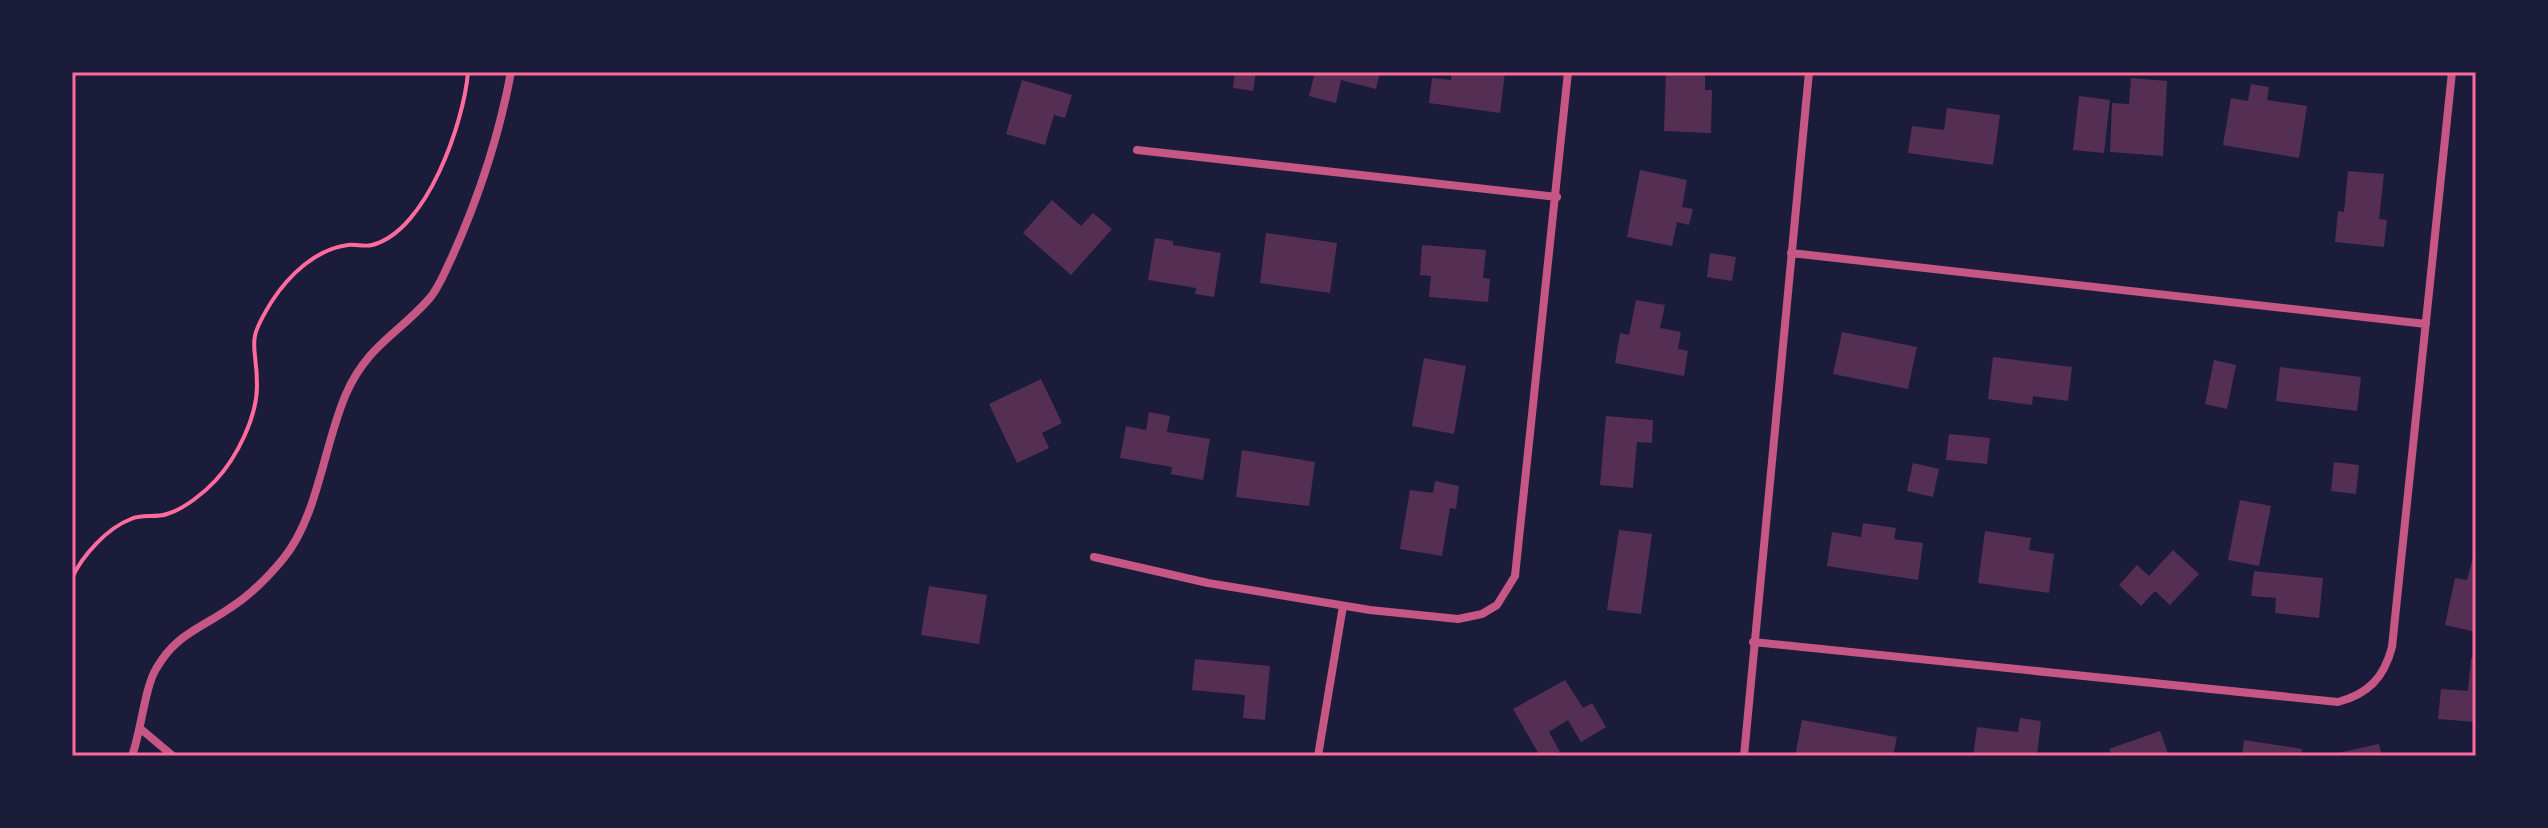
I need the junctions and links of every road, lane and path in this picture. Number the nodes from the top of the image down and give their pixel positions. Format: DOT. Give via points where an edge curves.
graph roads {
  1 [pos="468,72"];
  2 [pos="511,72"];
  3 [pos="1568,72"];
  4 [pos="1809,72"];
  5 [pos="2452,72"];
  6 [pos="1137,150"];
  7 [pos="1557,197"];
  8 [pos="1791,253"];
  9 [pos="2426,324"];
  10 [pos="1094,557"];
  11 [pos="72,578"];
  12 [pos="1343,606"];
  13 [pos="1753,642"];
  14 [pos="142,730"];
  15 [pos="132,756"];
  16 [pos="173,756"];
  17 [pos="1318,756"];
  18 [pos="1744,756"];
  1 -- 11 [label="path" via="453,139 403,229 372,245 316,254 279,290 262,317 252,337 257,388 247,428 216,479 168,514 131,518 103,538"];
  2 -- 14 [label="street" via="503,117 474,208 442,278 430,299 367,357 346,394 304,521 285,557 230,608 194,627 168,650 153,673"];
  3 -- 7 [label="street"];
  4 -- 8 [label="street"];
  5 -- 9 [label="street"];
  6 -- 7 [label="street"];
  7 -- 12 [label="street" via="1515,576 1508,592 1482,614 1466,619"];
  8 -- 9 [label="street"];
  8 -- 13 [label="street"];
  9 -- 13 [label="street" via="2392,647 2384,671 2368,690 2338,702"];
  10 -- 12 [label="street"];
  12 -- 17 [label="street"];
  13 -- 18 [label="street"];
  14 -- 15 [label="street"];
  14 -- 16 [label="street"];
}
